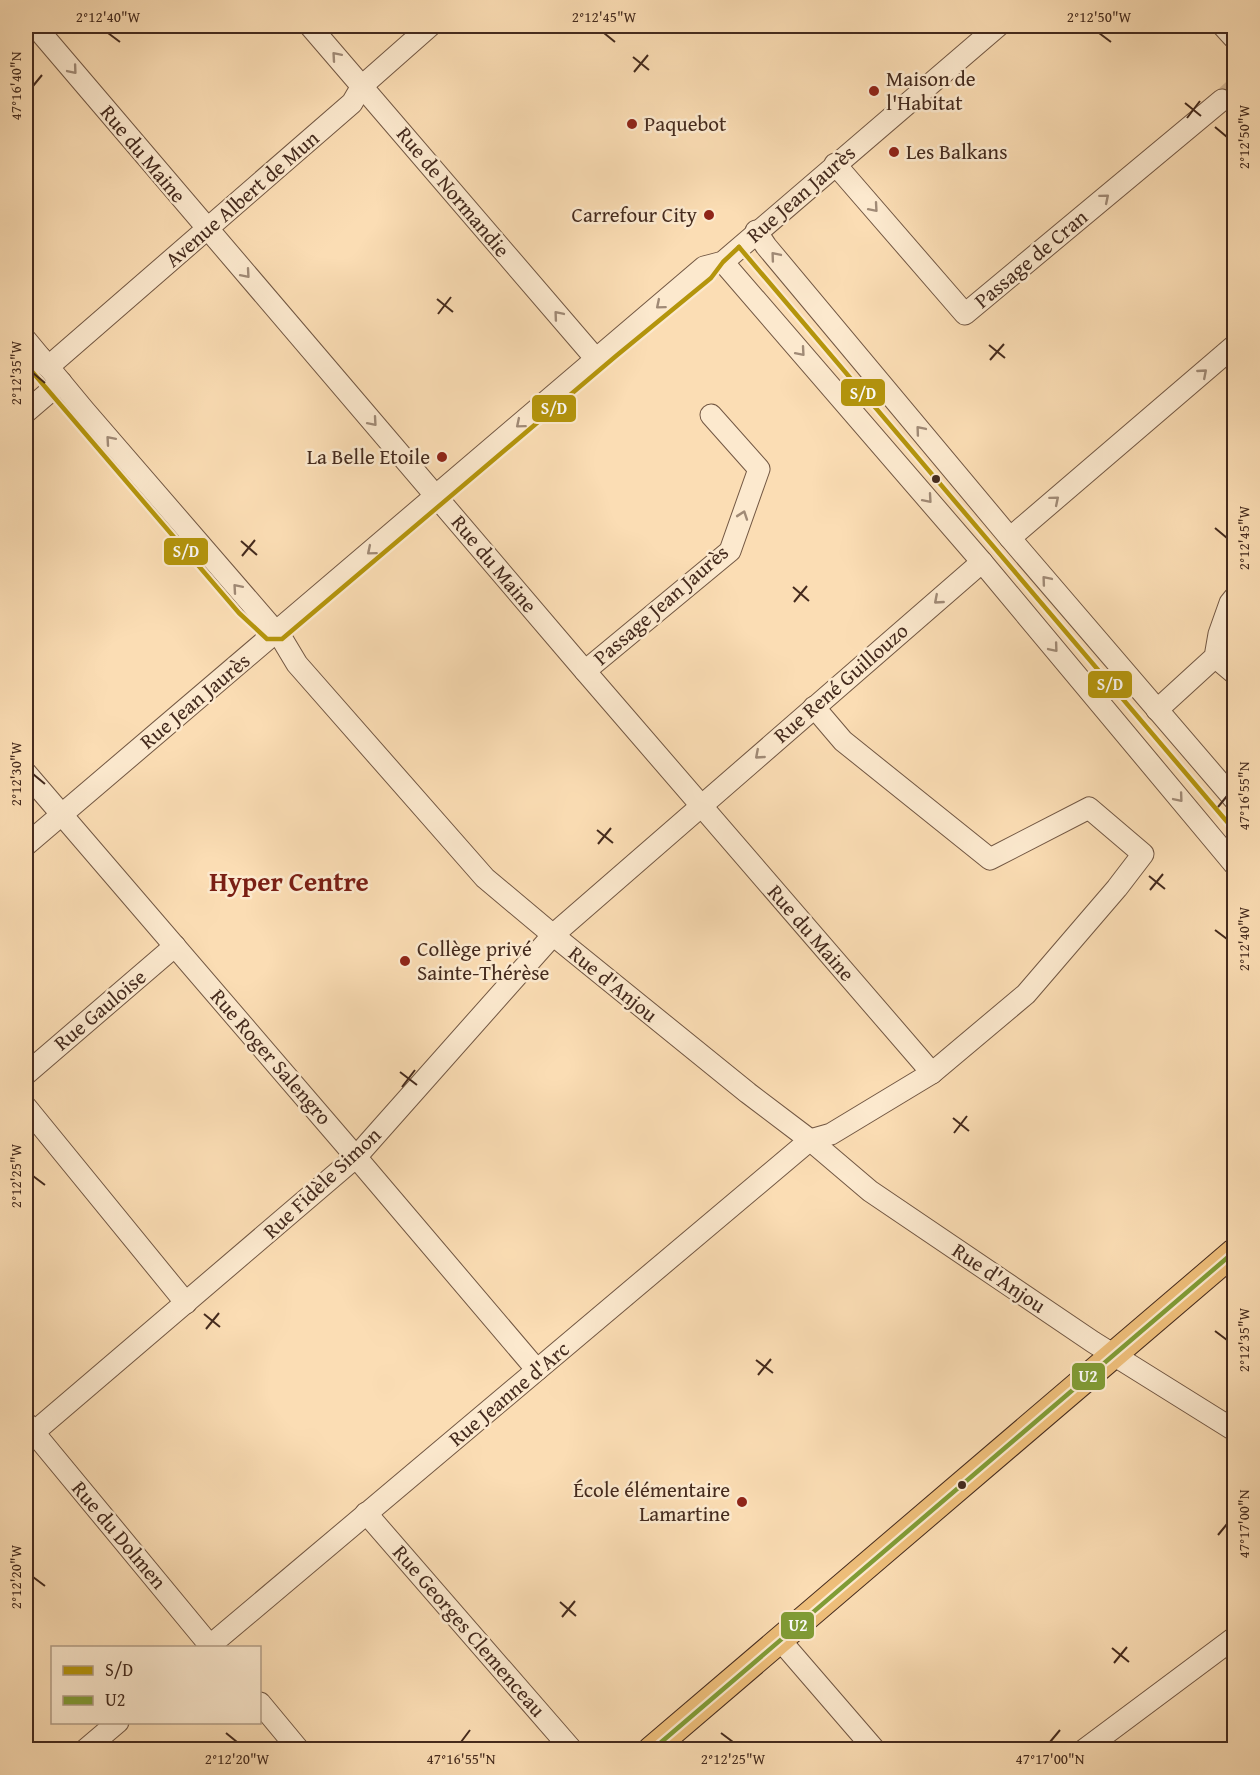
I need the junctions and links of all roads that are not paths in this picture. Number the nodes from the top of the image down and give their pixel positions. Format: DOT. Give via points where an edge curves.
graph roads {
  1 [pos="35,26"];
  2 [pos="310,26"];
  3 [pos="430,26"];
  4 [pos="998,26"];
  5 [pos="1223,26"];
  6 [pos="1234,38"];
  7 [pos="362,86"];
  8 [pos="1222,100"];
  9 [pos="835,164"];
  10 [pos="208,229"];
  11 [pos="756,231"];
  12 [pos="714,264"];
  13 [pos="26,340"];
  14 [pos="1234,346"];
  15 [pos="596,359"];
  16 [pos="44,370"];
  17 [pos="26,412"];
  18 [pos="711,415"];
  19 [pos="436,495"];
  20 [pos="1010,538"];
  21 [pos="982,562"];
  22 [pos="1234,598"];
  23 [pos="276,632"];
  24 [pos="1215,657"];
  25 [pos="585,671"];
  26 [pos="1234,674"];
  27 [pos="814,707"];
  28 [pos="1157,710"];
  29 [pos="26,773"];
  30 [pos="1234,799"];
  31 [pos="700,805"];
  32 [pos="61,815"];
  33 [pos="26,845"];
  34 [pos="1234,864"];
  35 [pos="553,935"];
  36 [pos="175,946"];
  37 [pos="933,1073"];
  38 [pos="26,1074"];
  39 [pos="26,1107"];
  40 [pos="810,1140"];
  41 [pos="356,1157"];
  42 [pos="1234,1252"];
  43 [pos="186,1303"];
  44 [pos="1114,1355"];
  45 [pos="537,1370"];
  46 [pos="1234,1430"];
  47 [pos="28,1432"];
  48 [pos="366,1513"];
  49 [pos="1234,1638"];
  50 [pos="780,1640"];
  51 [pos="209,1646"];
  52 [pos="211,1646"];
  53 [pos="261,1704"];
  54 [pos="116,1724"];
  55 [pos="1112,1742"];
  56 [pos="86,1749"];
  57 [pos="299,1749"];
  58 [pos="572,1749"];
  59 [pos="651,1749"];
  60 [pos="875,1749"];
  61 [pos="1084,1749"];
  1 -- 10 [label="street, Rue du Maine, one-way"];
  7 -- 2 [label="street, Rue de Normandie, one-way"];
  3 -- 7 [label="street, Avenue Albert de Mun"];
  4 -- 9 [label="street, Rue Jean Jaurès"];
  5 -- 6 [label="street"];
  7 -- 10 [label="street, Avenue Albert de Mun" via="352,103"];
  15 -- 7 [label="street, Rue de Normandie, one-way"];
  9 -- 8 [label="street, Passage de Cran, one-way" via="965,314"];
  9 -- 11 [label="street, Rue Jean Jaurès"];
  10 -- 16 [label="street, Avenue Albert de Mun"];
  10 -- 19 [label="street, Rue du Maine, one-way"];
  11 -- 12 [label="street, Rue Jean Jaurès"];
  20 -- 11 [label="street, one-way"];
  12 -- 15 [label="street, Rue Jean Jaurès, one-way"];
  12 -- 21 [label="street, one-way"];
  13 -- 16 [label="street, Rue d'Anjou"];
  20 -- 14 [label="street, one-way"];
  15 -- 19 [label="street, Rue Jean Jaurès, one-way"];
  16 -- 17 [label="street, Avenue Albert de Mun"];
  23 -- 16 [label="street, Rue d'Anjou, one-way"];
  25 -- 18 [label="street, Passage Jean Jaurès, one-way" via="730,550 759,469"];
  19 -- 23 [label="street, Rue Jean Jaurès, one-way"];
  19 -- 25 [label="street, Rue du Maine"];
  28 -- 20 [label="street, one-way"];
  21 -- 27 [label="street, Rue René Guillouzo, one-way"];
  21 -- 34 [label="street, one-way"];
  22 -- 24 [label="street" via="1219,634"];
  23 -- 32 [label="street, Rue Jean Jaurès"];
  23 -- 35 [label="street, Rue d'Anjou" via="297,664 485,878"];
  24 -- 26 [label="street"];
  24 -- 28 [label="street"];
  25 -- 31 [label="street, Rue du Maine"];
  27 -- 31 [label="street, Rue René Guillouzo, one-way"];
  27 -- 37 [label="street" via="843,741 990,859 1089,808 1143,854 1026,994"];
  28 -- 30 [label="street"];
  29 -- 32 [label="street, Rue Roger Salengro"];
  31 -- 35 [label="street, Rue Fidèle Simon"];
  31 -- 37 [label="street, Rue du Maine"];
  32 -- 33 [label="street, Rue Jean Jaurès"];
  32 -- 36 [label="street, Rue Roger Salengro"];
  35 -- 40 [label="street, Rue d'Anjou"];
  35 -- 41 [label="street, Rue Fidèle Simon"];
  36 -- 38 [label="street, Rue Gauloise"];
  36 -- 41 [label="street, Rue Roger Salengro"];
  37 -- 40 [label="street" via="831,1134"];
  39 -- 43 [label="street"];
  40 -- 44 [label="street, Rue d'Anjou" via="870,1191"];
  40 -- 45 [label="street, Rue Jeanne d'Arc"];
  41 -- 43 [label="street, Rue Fidèle Simon"];
  41 -- 45 [label="street, Rue Roger Salengro"];
  42 -- 44 [label="main road"];
  43 -- 47 [label="street, Rue Fidèle Simon"];
  44 -- 46 [label="street, Rue d'Anjou"];
  44 -- 50 [label="main road"];
  45 -- 48 [label="street, Rue Jeanne d'Arc"];
  47 -- 51 [label="street, Rue du Dolmen"];
  48 -- 52 [label="street, Rue Jeanne d'Arc"];
  48 -- 58 [label="street, Rue Georges Clemenceau"];
  49 -- 55 [label="street"];
  50 -- 59 [label="main road"];
  50 -- 60 [label="street"];
  53 -- 57 [label="street"];
  54 -- 56 [label="street"];
  55 -- 61 [label="street"];
}
